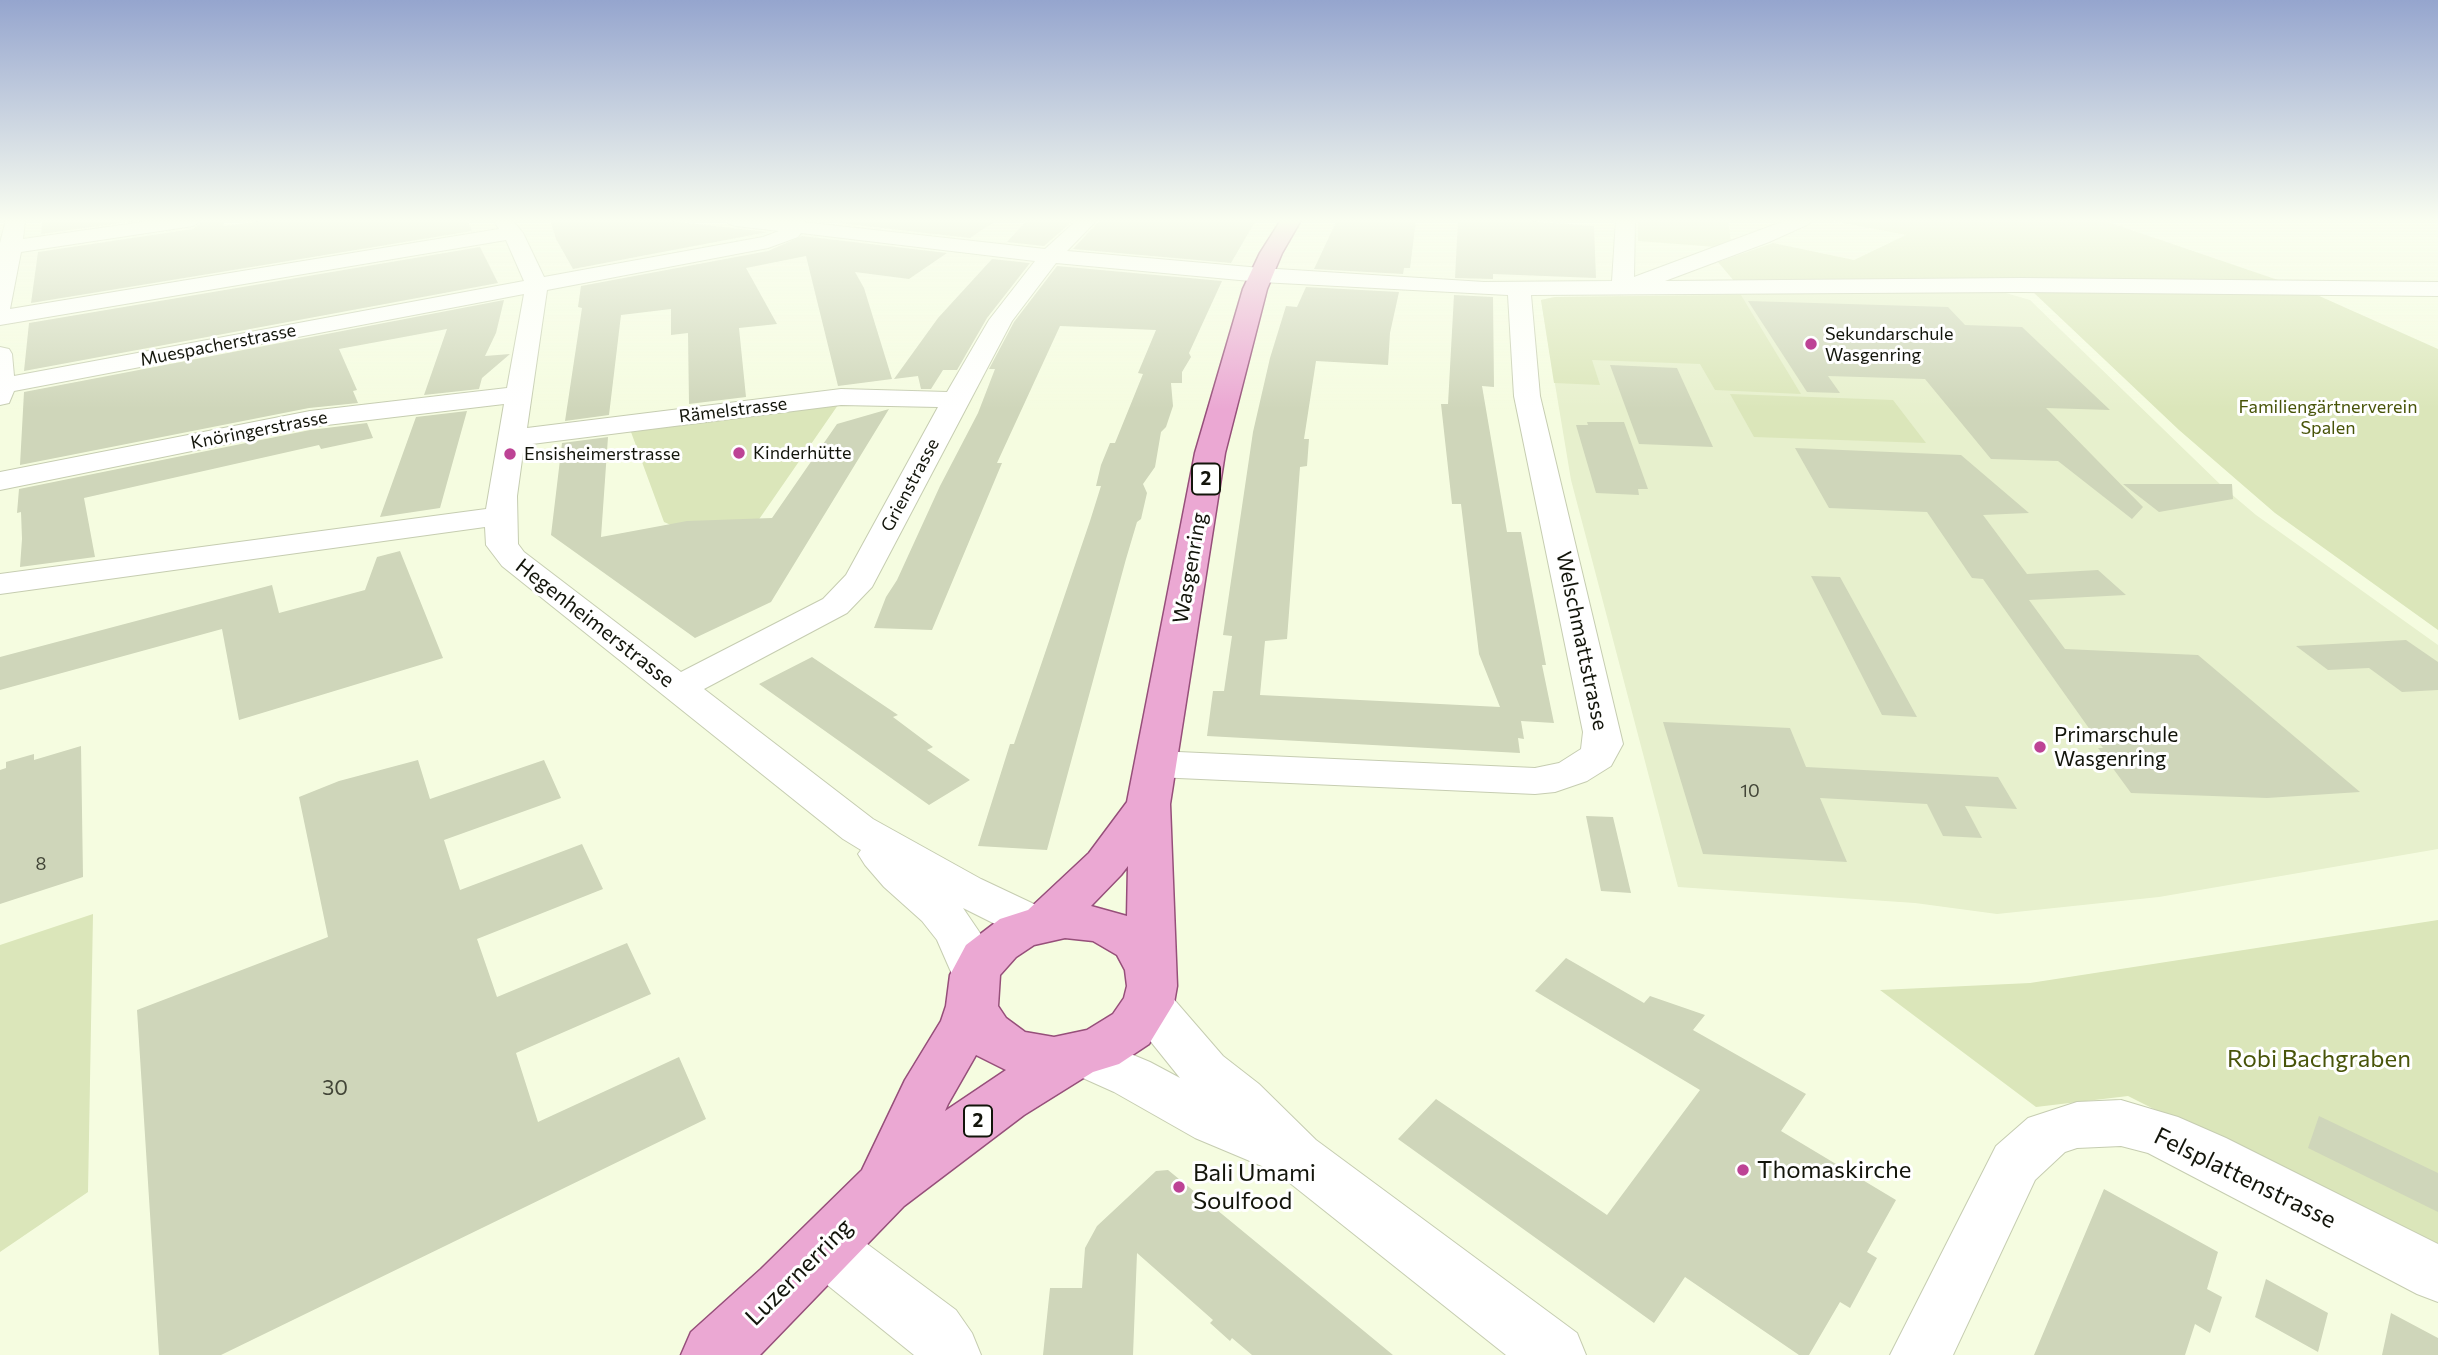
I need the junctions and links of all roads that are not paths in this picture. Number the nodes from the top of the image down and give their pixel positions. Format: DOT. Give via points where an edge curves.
graph roads {
  1 [pos="2,283"];
  2 [pos="192,283"];
  3 [pos="546,283"];
  4 [pos="1029,283"];
  5 [pos="1259,283"];
  6 [pos="1403,283"];
  7 [pos="1623,283"];
  8 [pos="1639,283"];
  9 [pos="537,285"];
  10 [pos="1623,289"];
  11 [pos="2438,289"];
  12 [pos="1519,290"];
  13 [pos="0,307"];
  14 [pos="0,318"];
  15 [pos="0,354"];
  16 [pos="1,391"];
  17 [pos="521,394"];
  18 [pos="955,400"];
  19 [pos="310,419"];
  20 [pos="513,438"];
  21 [pos="0,481"];
  22 [pos="500,516"];
  23 [pos="0,584"];
  24 [pos="678,688"];
  25 [pos="1152,784"];
  26 [pos="858,829"];
  27 [pos="1041,923"];
  28 [pos="1149,986"];
  29 [pos="974,991"];
  30 [pos="1079,1056"];
  31 [pos="1297,1157"];
  32 [pos="883,1188"];
  33 [pos="826,1248"];
  34 [pos="2438,1274"];
  35 [pos="714,1355"];
  36 [pos="950,1355"];
  37 [pos="1555,1355"];
  38 [pos="1921,1355"];
  1 -- 13 [label="street"];
  2 -- 14 [label="street"];
  3 -- 9 [label="street, Muespacherstrasse"];
  4 -- 18 [label="street, Grienstrasse" via="1001,320"];
  5 -- 25 [label="main road, Wasgenring / 2" via="1210,453"];
  6 -- 12 [label="street"];
  7 -- 10 [label="street"];
  8 -- 10 [label="street"];
  9 -- 16 [label="street, Muespacherstrasse"];
  9 -- 17 [label="street, Hegenheimerstrasse"];
  10 -- 11 [label="street" via="2008,285"];
  10 -- 12 [label="street"];
  12 -- 25 [label="street, Welschmattstrasse" via="1527,396 1602,732 1597,757 1555,779 1535,781"];
  15 -- 16 [label="street"];
  17 -- 19 [label="street, Knöringerstrasse"];
  17 -- 20 [label="street, Hegenheimerstrasse"];
  18 -- 20 [label="street, Rämelstrasse" via="841,397"];
  18 -- 24 [label="street, Grienstrasse" via="860,580 835,606"];
  19 -- 21 [label="street, Knöringerstrasse"];
  20 -- 22 [label="street, Hegenheimerstrasse"];
  22 -- 23 [label="street"];
  22 -- 24 [label="street, Hegenheimerstrasse" via="502,545 513,559"];
  24 -- 26 [label="street, Hegenheimerstrasse"];
  25 -- 27 [label="main road, Wasgenring / 2" via="1105,864"];
  25 -- 28 [label="main road, Wasgenring / 2"];
  26 -- 27 [label="street, Hegenheimerstrasse" via="965,890"];
  26 -- 29 [label="street, Hegenheimerstrasse" via="957,933"];
  27 -- 28 [label="main road" via="1075,920 1103,925 1134,942"];
  27 -- 29 [label="main road" via="1017,932 984,958"];
  28 -- 30 [label="main road" via="1141,1017 1124,1035"];
  28 -- 31 [label="street" via="1205,1071"];
  29 -- 30 [label="main road" via="986,1033 1000,1044 1034,1057"];
  29 -- 32 [label="main road, Luzernerring / 2" via="965,1027 924,1096"];
  30 -- 31 [label="street" via="1132,1077 1213,1122"];
  30 -- 32 [label="main road, Luzernerring / 2" via="1005,1099"];
  31 -- 37 [label="street"];
  32 -- 33 [label="main road, Luzernerring / 2"];
  33 -- 35 [label="main road, Luzernerring / 2"];
  33 -- 36 [label="street" via="934,1331"];
  34 -- 38 [label="street, Felsplattenstrasse" via="2160,1133 2121,1123 2077,1125 2047,1134 2015,1163"];
}
